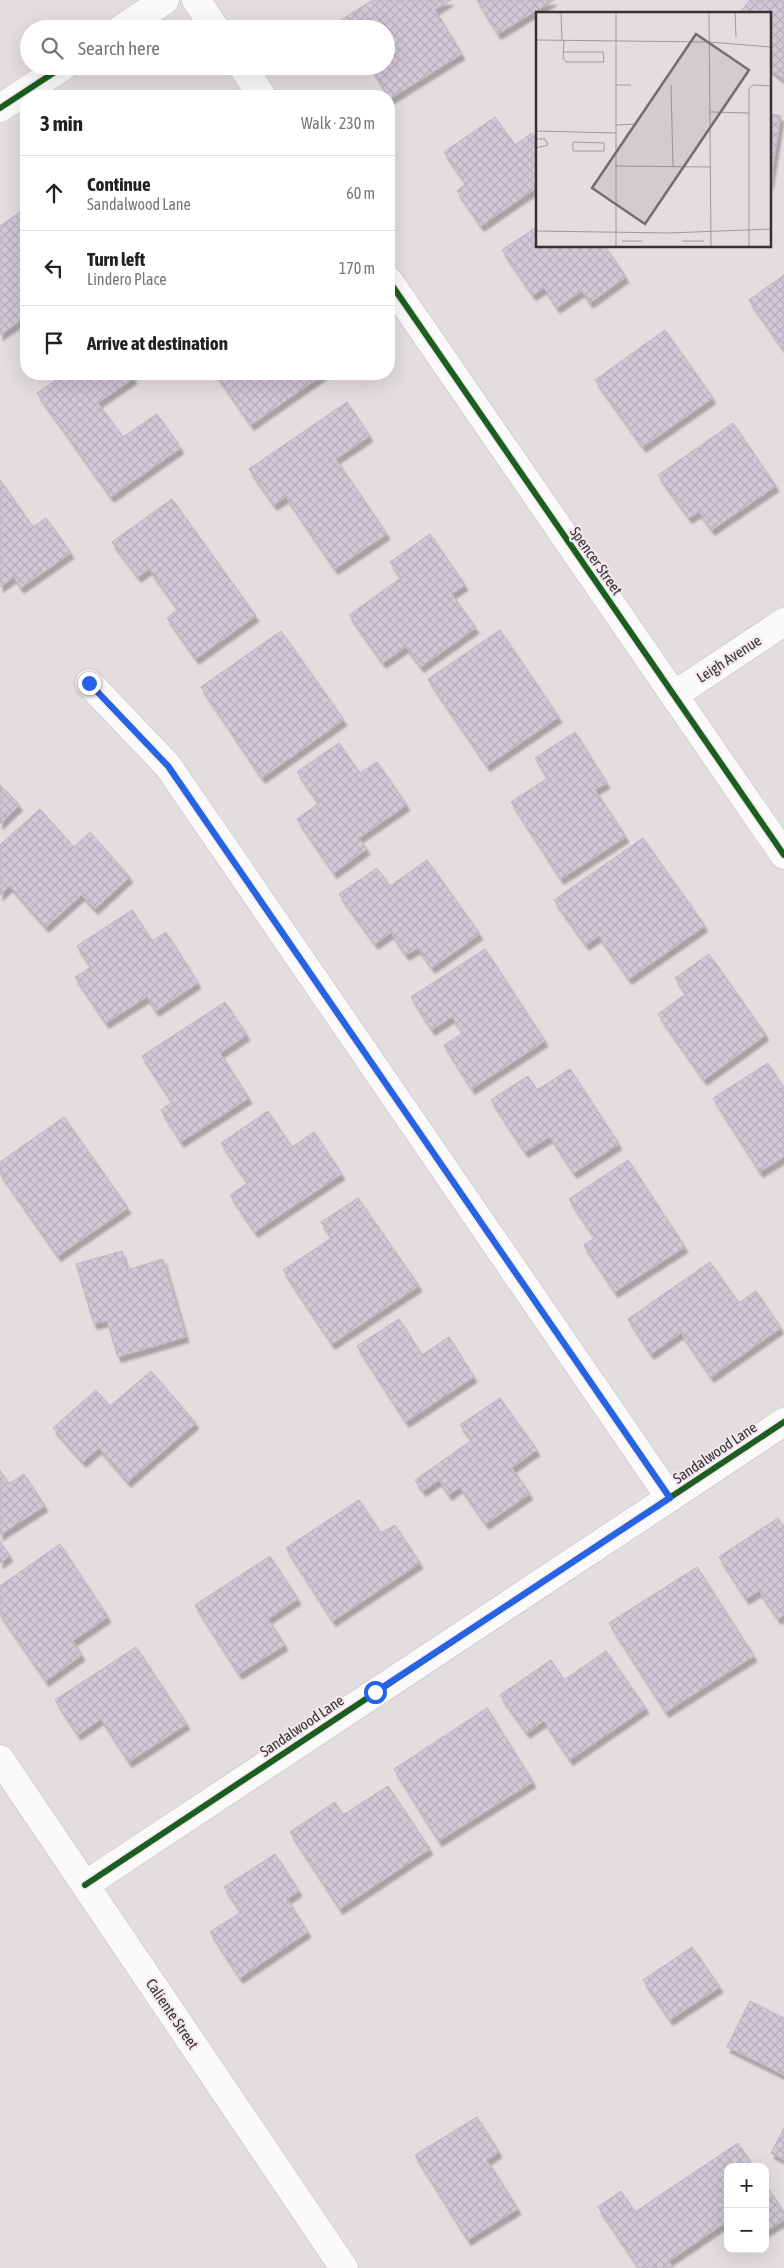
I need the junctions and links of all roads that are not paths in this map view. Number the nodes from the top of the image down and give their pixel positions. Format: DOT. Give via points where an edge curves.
graph roads {
  1 [pos="165,0"];
  2 [pos="196,0"];
  3 [pos="135,20"];
  4 [pos="210,20"];
  5 [pos="50,75"];
  6 [pos="248,75"];
  7 [pos="27,90"];
  8 [pos="258,90"];
  9 [pos="20,95"];
  10 [pos="0,108"];
  11 [pos="395,290"];
  12 [pos="784,622"];
  13 [pos="89,683"];
  14 [pos="674,695"];
  15 [pos="784,855"];
  16 [pos="784,1422"];
  17 [pos="670,1498"];
  18 [pos="0,1759"];
  19 [pos="84,1885"];
  20 [pos="344,2268"];
  1 -- 3 [label="street"];
  2 -- 4 [label="street"];
  5 -- 7 [label="street"];
  6 -- 8 [label="street"];
  9 -- 10 [label="street"];
  11 -- 14 [label="street, Spencer Street"];
  12 -- 14 [label="street, Leigh Avenue"];
  13 -- 17 [label="street" via="168,766"];
  14 -- 15 [label="street, Spencer Street"];
  16 -- 17 [label="street, Sandalwood Lane"];
  17 -- 19 [label="street, Sandalwood Lane"];
  18 -- 19 [label="street, Caliente Street"];
  19 -- 20 [label="street, Caliente Street"];
}
